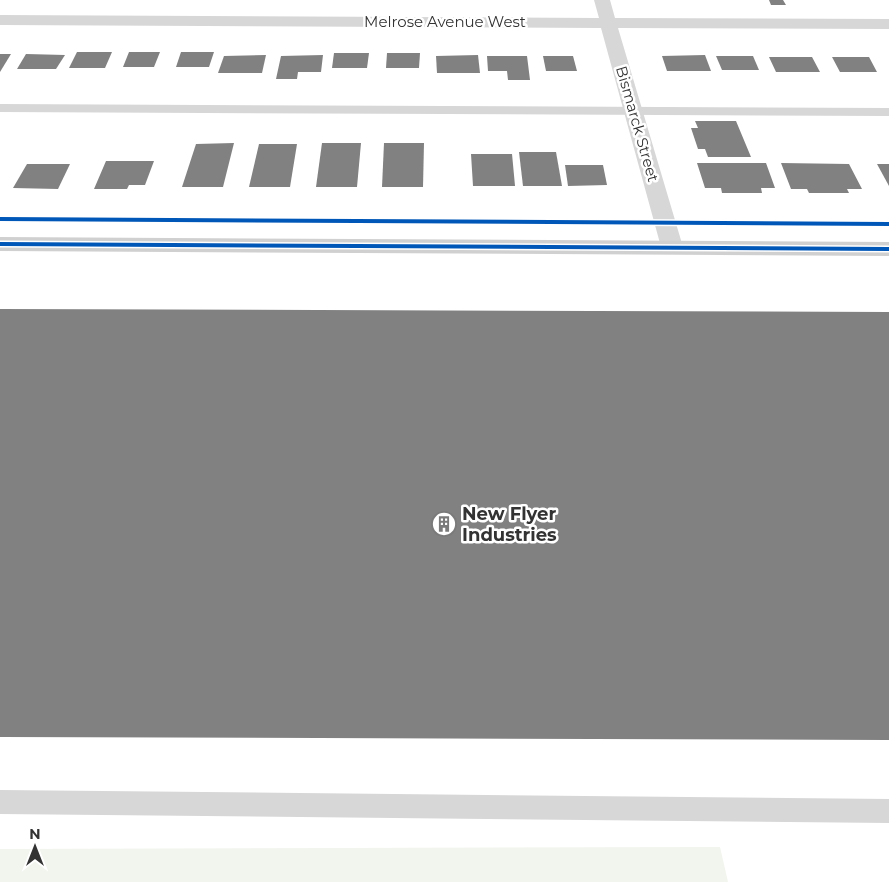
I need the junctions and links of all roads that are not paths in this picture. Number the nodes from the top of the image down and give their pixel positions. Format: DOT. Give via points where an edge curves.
graph roads {
  1 [pos="602,0"];
  2 [pos="0,20"];
  3 [pos="608,23"];
  4 [pos="889,24"];
  5 [pos="0,108"];
  6 [pos="635,111"];
  7 [pos="889,112"];
  8 [pos="0,244"];
  9 [pos="672,248"];
  10 [pos="889,249"];
  11 [pos="0,802"];
  12 [pos="889,811"];
  1 -- 3 [label="street, Bismarck Street"];
  2 -- 3 [label="street, Melrose Avenue West"];
  3 -- 4 [label="street, Melrose Avenue West"];
  3 -- 6 [label="street, Bismarck Street"];
  5 -- 6 [label="lane"];
  6 -- 7 [label="lane"];
  6 -- 9 [label="street, Bismarck Street"];
  8 -- 9 [label="street"];
  9 -- 10 [label="street"];
  11 -- 12 [label="lane"];
}
